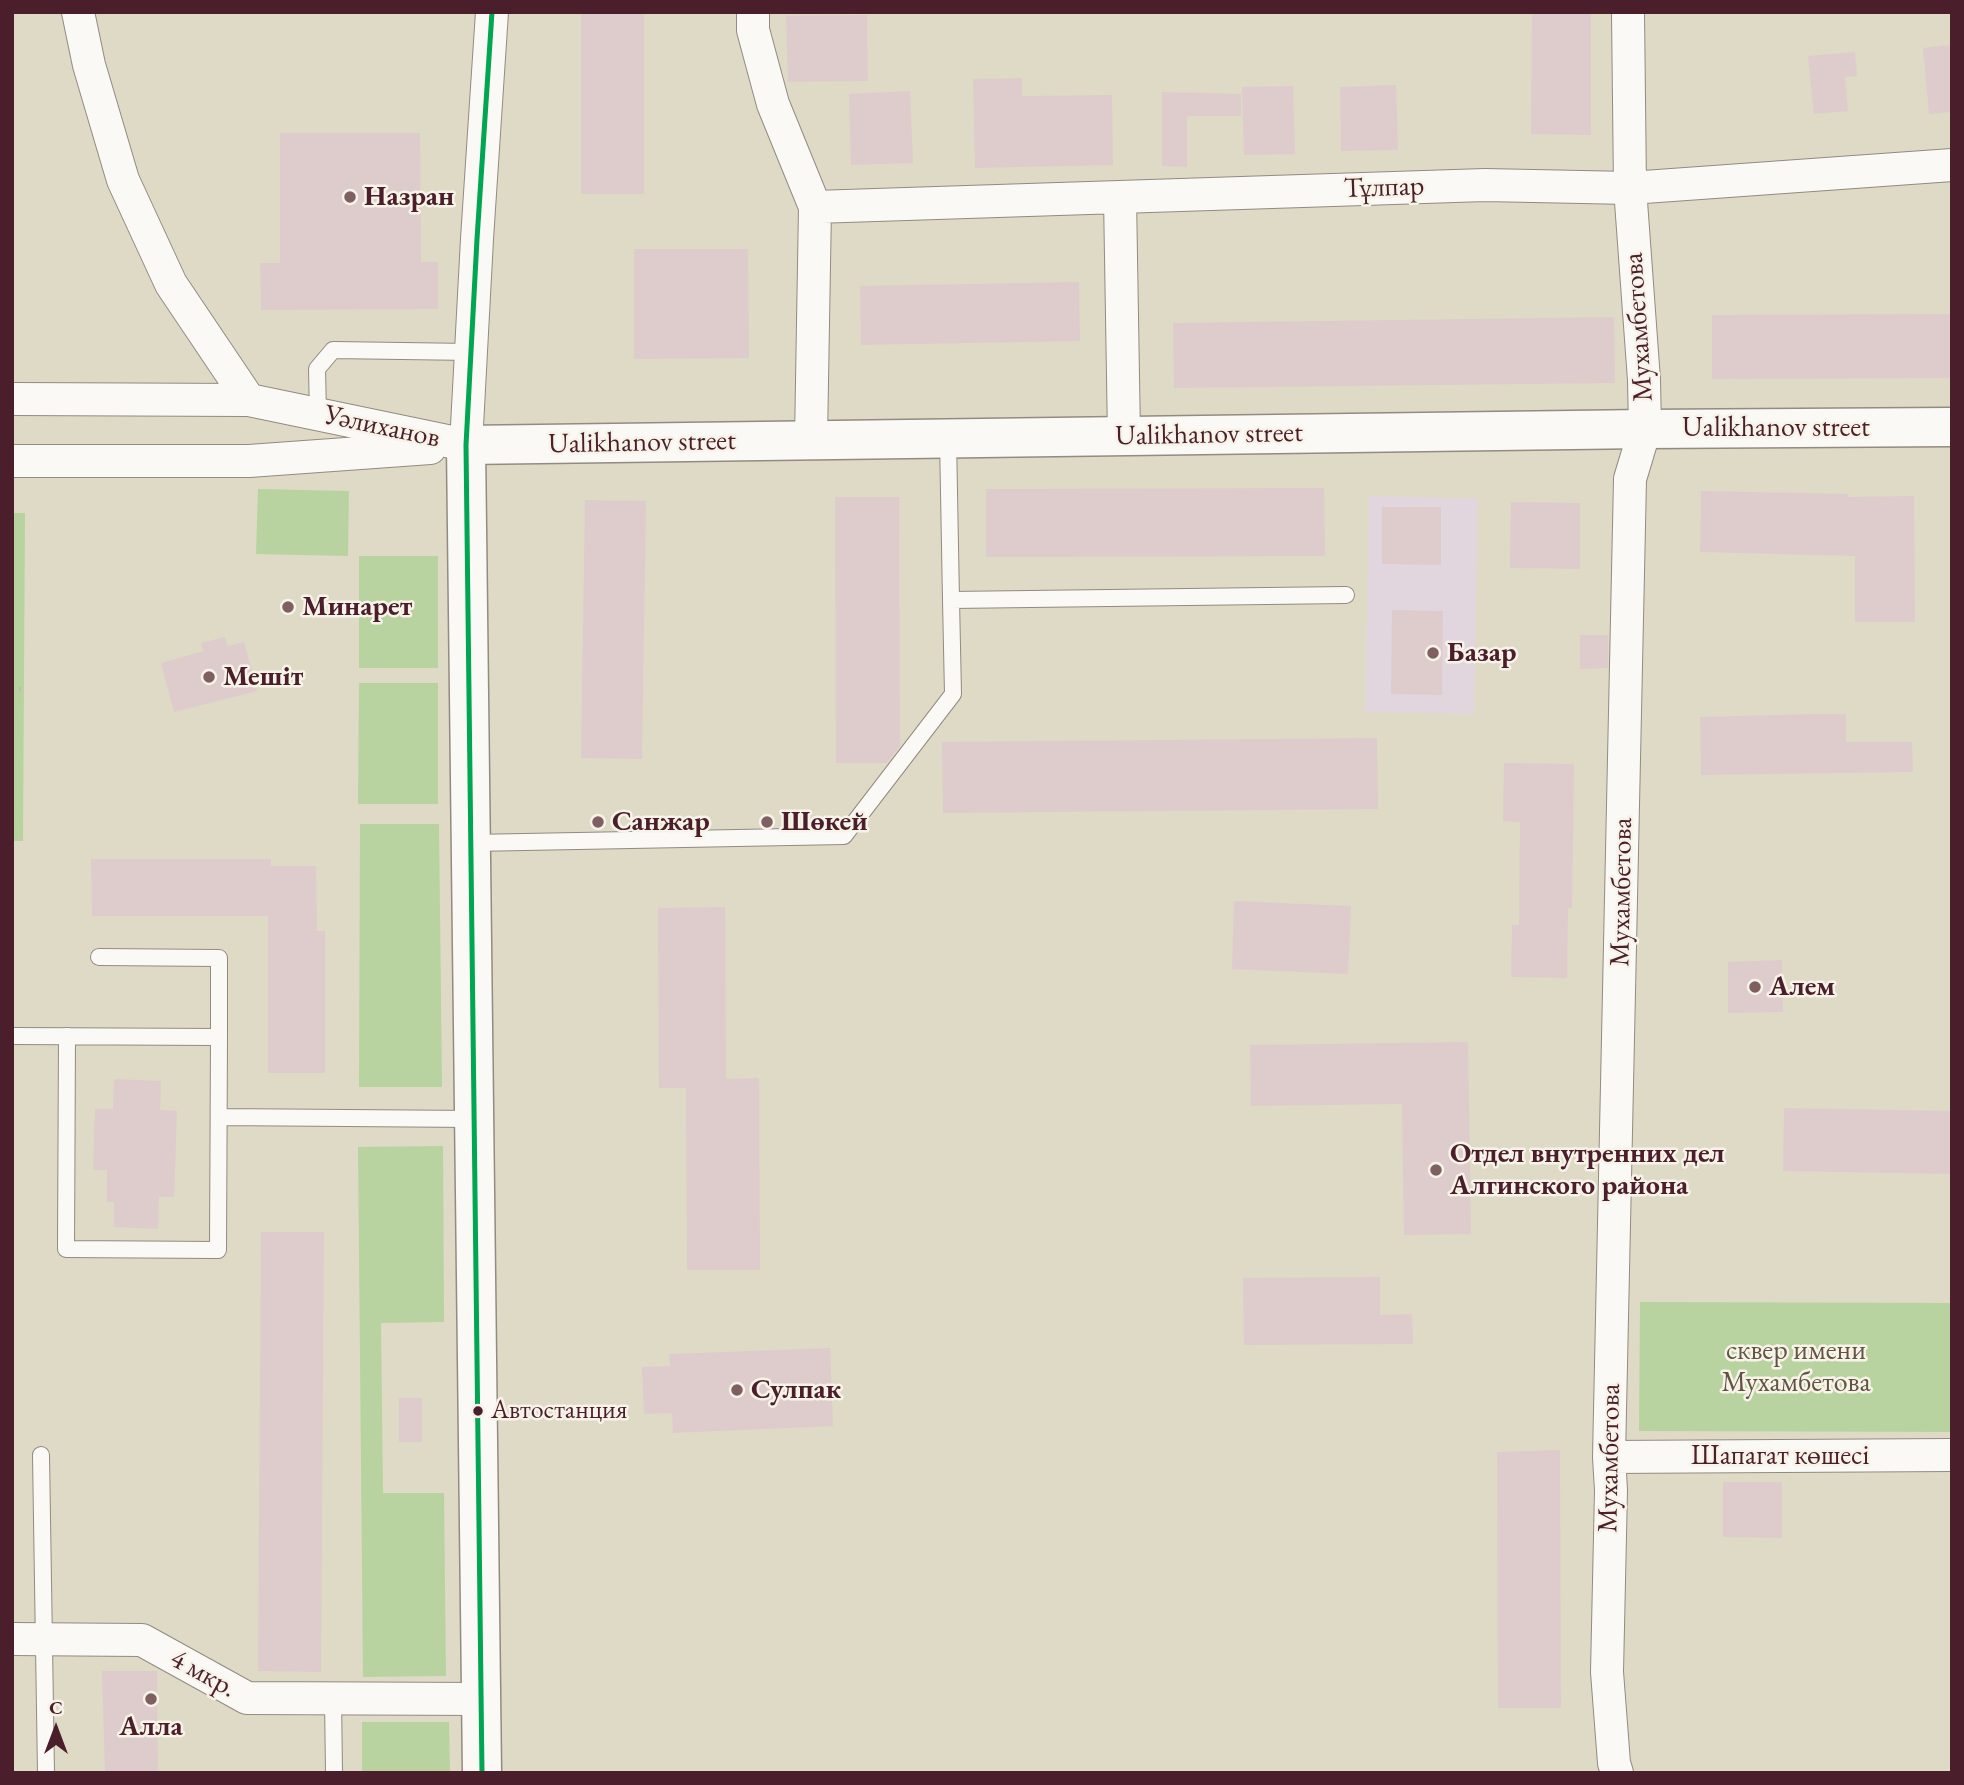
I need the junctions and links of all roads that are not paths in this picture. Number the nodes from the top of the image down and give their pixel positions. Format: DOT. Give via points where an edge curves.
graph roads {
  1 [pos="78,12"];
  2 [pos="492,12"];
  3 [pos="753,12"];
  4 [pos="1628,12"];
  5 [pos="1952,164"];
  6 [pos="1630,188"];
  7 [pos="1120,197"];
  8 [pos="816,207"];
  9 [pos="471,352"];
  10 [pos="12,399"];
  11 [pos="249,400"];
  12 [pos="318,414"];
  13 [pos="1952,427"];
  14 [pos="1645,429"];
  15 [pos="1125,436"];
  16 [pos="948,438"];
  17 [pos="811,440"];
  18 [pos="466,445"];
  19 [pos="12,461"];
  20 [pos="1346,596"];
  21 [pos="951,600"];
  22 [pos="471,844"];
  23 [pos="99,957"];
  24 [pos="12,1036"];
  25 [pos="67,1036"];
  26 [pos="219,1037"];
  27 [pos="219,1117"];
  28 [pos="474,1119"];
  29 [pos="41,1455"];
  30 [pos="1952,1455"];
  31 [pos="1609,1457"];
  32 [pos="12,1639"];
  33 [pos="44,1639"];
  34 [pos="332,1698"];
  35 [pos="481,1699"];
  36 [pos="46,1773"];
  37 [pos="334,1773"];
  38 [pos="482,1773"];
  39 [pos="1617,1773"];
  1 -- 11 [label="street" via="123,180 171,284"];
  2 -- 9 [label="street"];
  3 -- 8 [label="street" via="753,30 773,104"];
  4 -- 6 [label="street, Мухамбетова"];
  5 -- 6 [label="street, Тұлпар"];
  6 -- 7 [label="street, Тұлпар" via="1485,185"];
  6 -- 14 [label="street, Мухамбетова"];
  7 -- 8 [label="street, Тұлпар"];
  7 -- 15 [label="street"];
  8 -- 17 [label="street"];
  9 -- 12 [label="lane" via="332,351 317,369"];
  9 -- 18 [label="street"];
  10 -- 11 [label="street, Уәлиханов"];
  11 -- 12 [label="street, Уәлиханов"];
  12 -- 18 [label="street, Уәлиханов"];
  13 -- 14 [label="street, Ualikhanov street"];
  14 -- 15 [label="street, Ualikhanov street"];
  14 -- 31 [label="street, Мухамбетова" via="1630,479"];
  15 -- 16 [label="street, Ualikhanov street"];
  16 -- 17 [label="street, Ualikhanov street"];
  16 -- 21 [label="lane"];
  17 -- 18 [label="street, Ualikhanov street"];
  18 -- 19 [label="street, Уәлиханов" via="249,461"];
  18 -- 22 [label="street"];
  20 -- 21 [label="lane"];
  21 -- 22 [label="lane" via="953,694 844,836"];
  22 -- 28 [label="street"];
  23 -- 26 [label="lane" via="219,958"];
  24 -- 25 [label="lane"];
  25 -- 26 [label="lane"];
  25 -- 27 [label="lane" via="66,1249 218,1250"];
  26 -- 27 [label="lane"];
  27 -- 28 [label="lane"];
  28 -- 35 [label="street"];
  29 -- 33 [label="lane"];
  30 -- 31 [label="street, Шапагат көшесі"];
  31 -- 39 [label="street, Мухамбетова" via="1607,1672"];
  32 -- 33 [label="street, 4 мкр."];
  33 -- 34 [label="street, 4 мкр." via="142,1640 247,1698"];
  33 -- 36 [label="lane"];
  34 -- 35 [label="street, 4 мкр."];
  34 -- 37 [label="lane"];
  35 -- 38 [label="street"];
}
